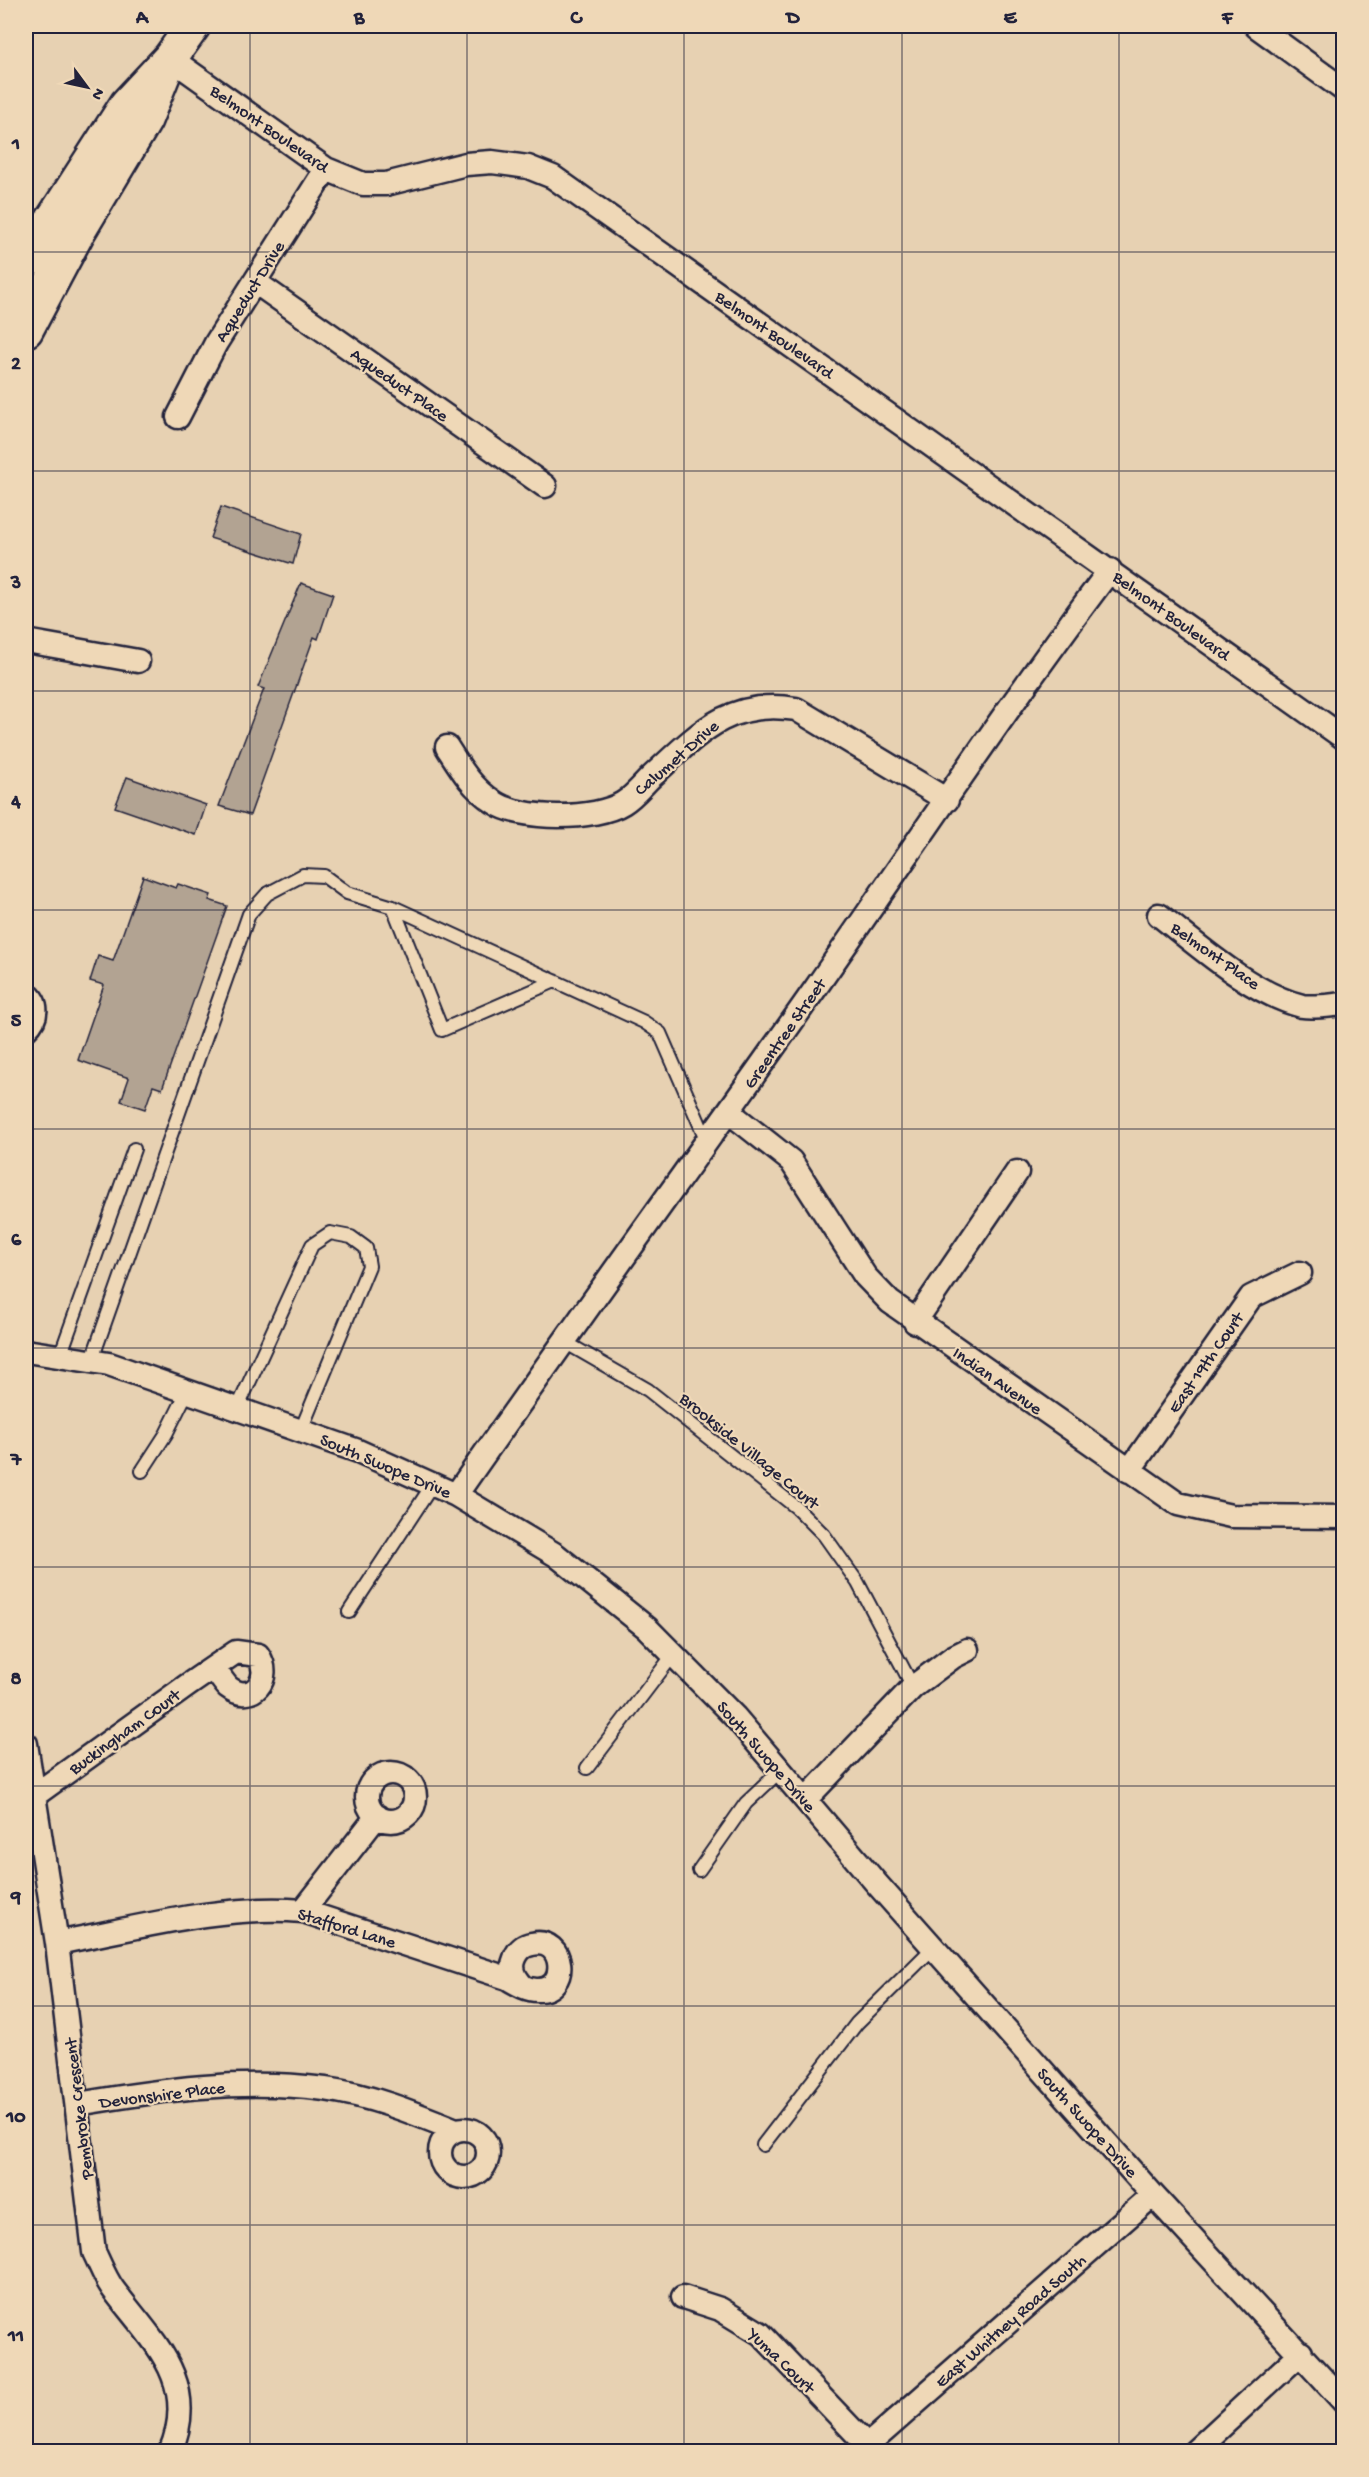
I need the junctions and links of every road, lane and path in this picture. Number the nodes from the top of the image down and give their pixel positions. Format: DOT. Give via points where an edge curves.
graph roads {
  1 [pos="193,26"];
  2 [pos="1256,26"];
  3 [pos="170,58"];
  4 [pos="1344,90"];
  5 [pos="326,169"];
  6 [pos="26,261"];
  7 [pos="255,282"];
  8 [pos="26,330"];
  9 [pos="178,417"];
  10 [pos="545,486"];
  11 [pos="1110,570"];
  12 [pos="26,641"];
  13 [pos="138,661"];
  14 [pos="1344,738"];
  15 [pos="447,747"];
  16 [pos="947,800"];
  17 [pos="393,907"];
  18 [pos="1159,915"];
  19 [pos="555,981"];
  20 [pos="26,993"];
  21 [pos="1344,1004"];
  22 [pos="26,1029"];
  23 [pos="729,1112"];
  24 [pos="707,1142"];
  25 [pos="134,1149"];
  26 [pos="1017,1172"];
  27 [pos="1299,1273"];
  28 [pos="915,1322"];
  29 [pos="563,1341"];
  30 [pos="26,1351"];
  31 [pos="60,1356"];
  32 [pos="91,1362"];
  33 [pos="188,1390"];
  34 [pos="238,1407"];
  35 [pos="301,1430"];
  36 [pos="142,1471"];
  37 [pos="1129,1472"];
  38 [pos="433,1484"];
  39 [pos="456,1495"];
  40 [pos="1344,1517"];
  41 [pos="349,1612"];
  42 [pos="967,1650"];
  43 [pos="673,1655"];
  44 [pos="213,1668"];
  45 [pos="913,1687"];
  46 [pos="26,1744"];
  47 [pos="587,1768"];
  48 [pos="780,1770"];
  49 [pos="35,1795"];
  50 [pos="806,1799"];
  51 [pos="377,1816"];
  52 [pos="699,1870"];
  53 [pos="303,1911"];
  54 [pos="57,1942"];
  55 [pos="934,1947"];
  56 [pos="524,1987"];
  57 [pos="78,2104"];
  58 [pos="456,2130"];
  59 [pos="763,2145"];
  60 [pos="1153,2195"];
  61 [pos="683,2297"];
  62 [pos="1301,2353"];
  63 [pos="1344,2402"];
  64 [pos="863,2448"];
  65 [pos="170,2451"];
  66 [pos="1194,2451"];
  1 -- 3 [label="main road"];
  2 -- 4 [label="street"];
  3 -- 5 [label="street, Belmont Boulevard"];
  3 -- 6 [label="main road" via="127,104"];
  3 -- 8 [label="main road" via="146,120 78,232"];
  5 -- 7 [label="street, Aqueduct Drive"];
  5 -- 11 [label="street, Belmont Boulevard" via="363,184 386,184 465,164 492,162 528,167 553,177"];
  7 -- 9 [label="street, Aqueduct Drive" via="216,343"];
  7 -- 10 [label="street, Aqueduct Place"];
  11 -- 14 [label="street, Belmont Boulevard"];
  11 -- 16 [label="street, Greentree Street"];
  12 -- 13 [label="street"];
  15 -- 16 [label="street, Calumet Drive" via="467,780 496,804 538,816 579,816 623,803 700,732 723,717 749,708 777,706 796,709"];
  16 -- 23 [label="street, Greentree Street"];
  17 -- 19 [label="lane"];
  17 -- 19 [label="lane" via="442,1030"];
  17 -- 32 [label="lane" via="347,893 324,876 303,875 267,894 249,914"];
  18 -- 21 [label="street, Belmont Place" via="1261,988 1303,1006"];
  19 -- 24 [label="lane" via="660,1033"];
  20 -- 22 [label="street" via="36,1012"];
  23 -- 24 [label="street, Greentree Street"];
  23 -- 28 [label="street, Indian Avenue" via="790,1161 865,1276"];
  24 -- 29 [label="street, Greentree Street"];
  25 -- 31 [label="lane"];
  26 -- 28 [label="street"];
  27 -- 37 [label="street, East 19th Court" via="1251,1297"];
  28 -- 37 [label="street, Indian Avenue"];
  29 -- 39 [label="street, Greentree Street"];
  29 -- 45 [label="lane, Brookside Village Court" via="648,1390 797,1508 824,1535 858,1583"];
  30 -- 31 [label="street, South Swope Drive"];
  31 -- 32 [label="street, South Swope Drive"];
  32 -- 33 [label="street, South Swope Drive" via="109,1364"];
  33 -- 34 [label="street, South Swope Drive"];
  33 -- 36 [label="lane"];
  34 -- 35 [label="street, South Swope Drive"];
  34 -- 35 [label="lane" via="312,1245 330,1233 351,1237 366,1248 369,1266"];
  35 -- 38 [label="street, South Swope Drive" via="358,1450"];
  37 -- 40 [label="street, Indian Avenue" via="1178,1504 1231,1516"];
  38 -- 39 [label="street, South Swope Drive"];
  38 -- 41 [label="lane"];
  39 -- 43 [label="street, South Swope Drive" via="556,1555 647,1628"];
  42 -- 45 [label="street"];
  43 -- 47 [label="lane"];
  43 -- 48 [label="street, South Swope Drive" via="735,1717"];
  44 -- 49 [label="street, Buckingham Court"];
  45 -- 50 [label="street"];
  46 -- 49 [label="street, Pembroke Crescent"];
  48 -- 50 [label="street, South Swope Drive"];
  48 -- 52 [label="lane" via="746,1803"];
  49 -- 54 [label="street, Pembroke Crescent"];
  50 -- 55 [label="street, South Swope Drive"];
  51 -- 53 [label="street"];
  53 -- 54 [label="street, Stafford Lane" via="271,1908"];
  53 -- 56 [label="street, Stafford Lane"];
  54 -- 57 [label="street, Pembroke Crescent"];
  55 -- 59 [label="lane" via="857,2023"];
  55 -- 60 [label="street, South Swope Drive"];
  57 -- 58 [label="street, Devonshire Place" via="199,2086 262,2085 326,2090 372,2100"];
  57 -- 65 [label="street, Pembroke Crescent" via="94,2252 112,2287 159,2345 175,2382 180,2405 177,2437"];
  60 -- 62 [label="street, South Swope Drive"];
  60 -- 64 [label="street, East Whitney Road South"];
  61 -- 64 [label="street, Yuma Court" via="720,2309 761,2334"];
  62 -- 63 [label="street, South Swope Drive"];
  62 -- 66 [label="street"];
}
